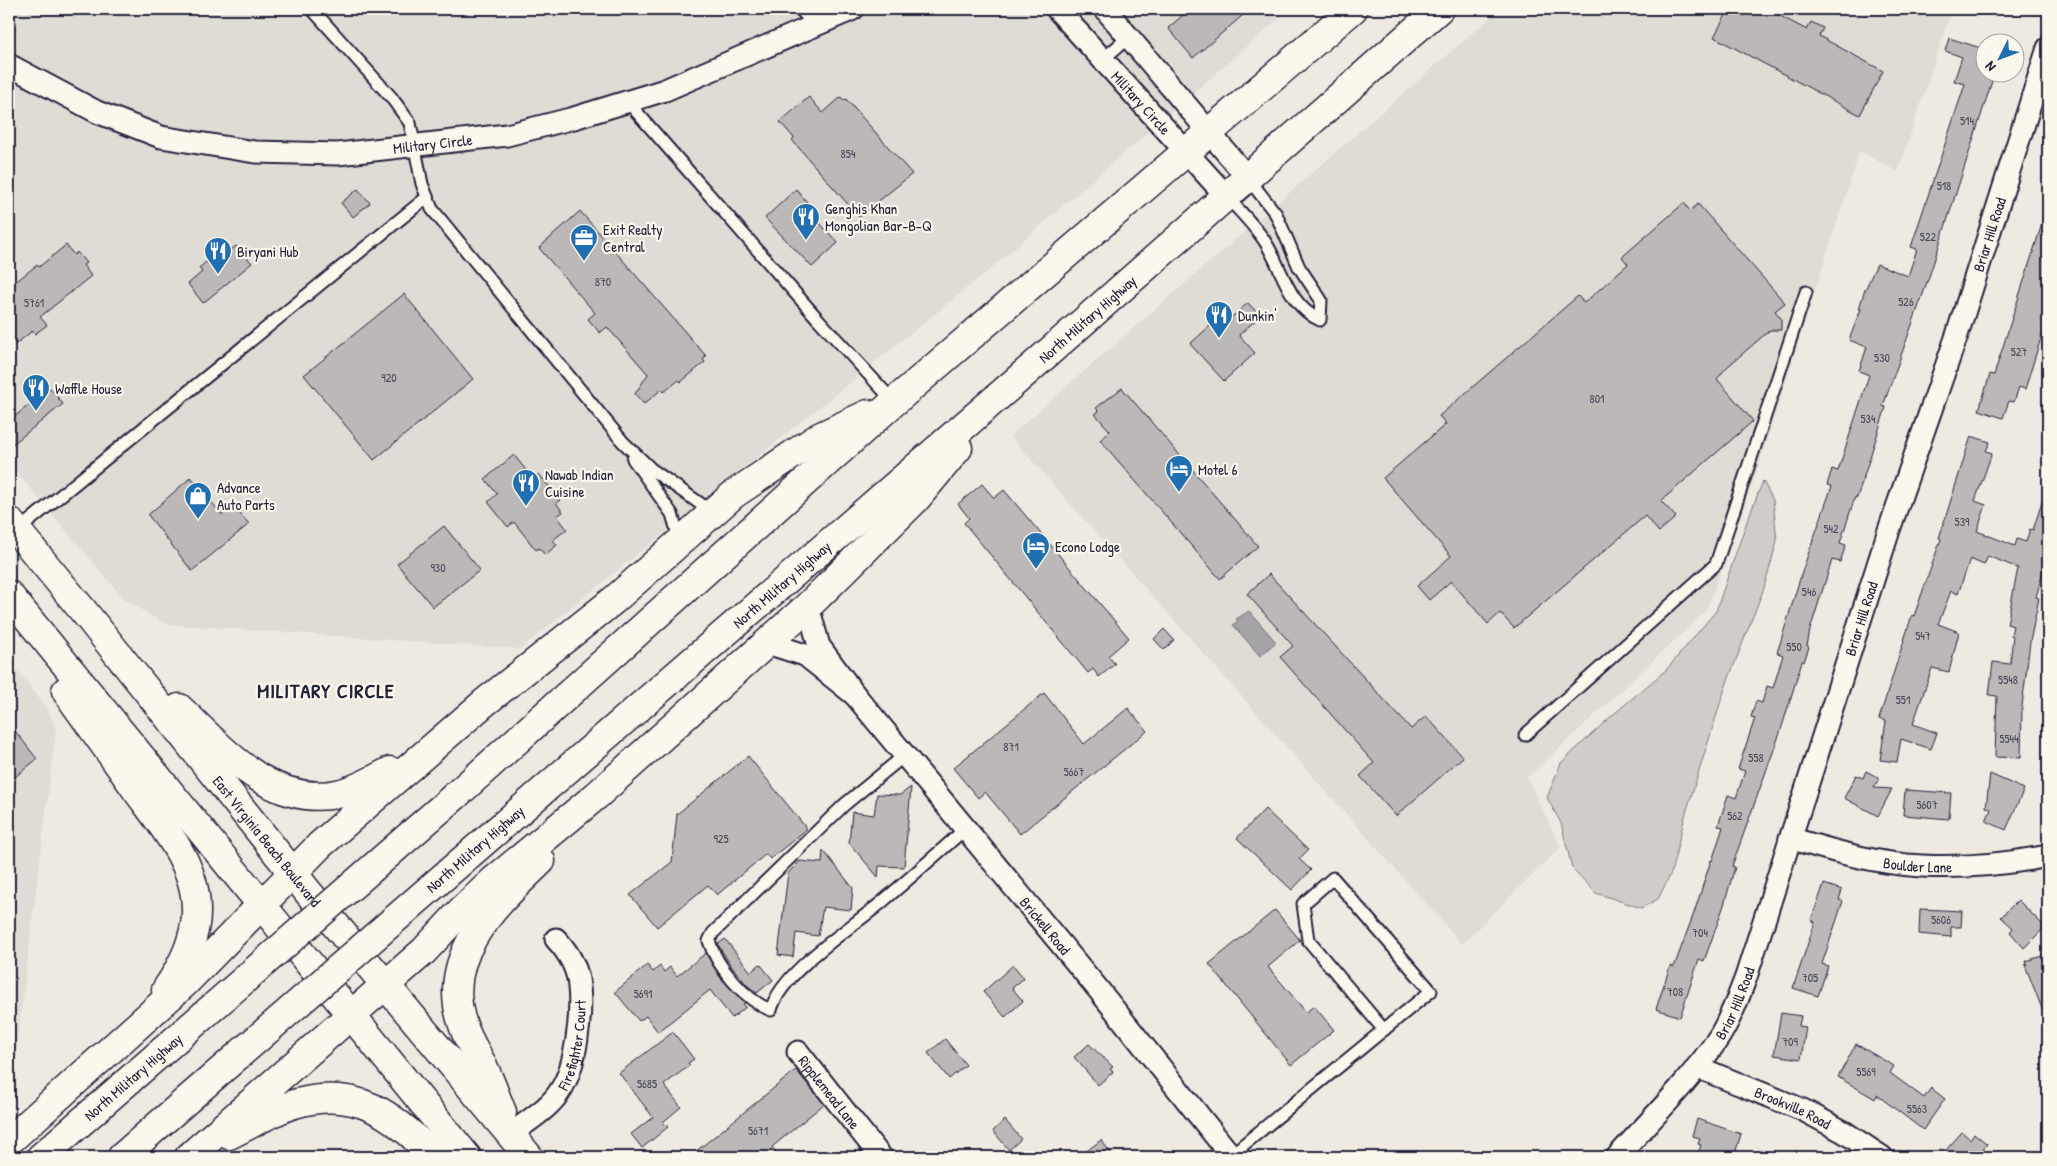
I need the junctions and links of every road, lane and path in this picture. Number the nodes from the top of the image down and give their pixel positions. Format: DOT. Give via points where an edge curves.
graph roads {
  1 [pos="312,9"];
  2 [pos="800,9"];
  3 [pos="853,9"];
  4 [pos="1057,9"];
  5 [pos="1105,9"];
  6 [pos="1353,9"];
  7 [pos="1439,9"];
  8 [pos="814,25"];
  9 [pos="1130,36"];
  10 [pos="2048,48"];
  11 [pos="1102,60"];
  12 [pos="9,66"];
  13 [pos="627,101"];
  14 [pos="1209,130"];
  15 [pos="416,147"];
  16 [pos="1184,152"];
  17 [pos="1247,177"];
  18 [pos="1226,196"];
  19 [pos="426,198"];
  20 [pos="1806,292"];
  21 [pos="1009,387"];
  22 [pos="894,402"];
  23 [pos="623,442"];
  24 [pos="712,512"];
  25 [pos="13,526"];
  26 [pos="680,541"];
  27 [pos="9,595"];
  28 [pos="808,606"];
  29 [pos="9,611"];
  30 [pos="106,640"];
  31 [pos="767,643"];
  32 [pos="855,695"];
  33 [pos="670,731"];
  34 [pos="1525,735"];
  35 [pos="427,752"];
  36 [pos="905,755"];
  37 [pos="965,830"];
  38 [pos="1790,838"];
  39 [pos="2048,856"];
  40 [pos="293,873"];
  41 [pos="262,905"];
  42 [pos="556,939"];
  43 [pos="385,985"];
  44 [pos="352,1014"];
  45 [pos="136,1029"];
  46 [pos="1384,1030"];
  47 [pos="798,1052"];
  48 [pos="1696,1067"];
  49 [pos="511,1134"];
  50 [pos="9,1140"];
  51 [pos="194,1154"];
  52 [pos="1231,1156"];
  53 [pos="41,1157"];
  54 [pos="122,1157"];
  55 [pos="434,1157"];
  56 [pos="467,1157"];
  57 [pos="529,1157"];
  58 [pos="881,1157"];
  59 [pos="1618,1157"];
  60 [pos="1882,1157"];
  1 -- 15 [label="lane" via="391,96 410,123"];
  2 -- 8 [label="lane"];
  3 -- 8 [label="street, Military Circle"];
  4 -- 11 [label="street, Military Circle"];
  5 -- 9 [label="street"];
  6 -- 14 [label="main road, North Military Highway"];
  7 -- 17 [label="main road, North Military Highway"];
  8 -- 13 [label="street, Military Circle" via="673,86"];
  9 -- 11 [label="lane"];
  9 -- 14 [label="street"];
  10 -- 38 [label="street, Briar Hill Road" via="1957,335 1889,530"];
  11 -- 16 [label="street, Military Circle"];
  12 -- 15 [label="street, Military Circle" via="97,112 142,131 188,142 291,154 338,154"];
  13 -- 15 [label="street, Military Circle" via="507,135"];
  13 -- 22 [label="lane"];
  14 -- 16 [label="main road, North Military Highway"];
  14 -- 17 [label="street"];
  15 -- 19 [label="lane"];
  16 -- 18 [label="street, Military Circle"];
  16 -- 22 [label="main road, North Military Highway"];
  17 -- 18 [label="main road, North Military Highway"];
  17 -- 18 [label="lane" via="1276,214 1299,267 1321,300 1320,320 1306,314 1287,288 1264,240"];
  18 -- 21 [label="main road, North Military Highway"];
  19 -- 23 [label="lane"];
  19 -- 25 [label="lane"];
  20 -- 34 [label="lane" via="1716,564"];
  21 -- 28 [label="main road" via="915,500"];
  21 -- 54 [label="main road, North Military Highway, bridge"];
  22 -- 24 [label="main road" via="819,437"];
  22 -- 53 [label="main road, North Military Highway, bridge" via="456,796"];
  23 -- 24 [label="lane" via="651,469"];
  23 -- 26 [label="lane" via="672,514"];
  24 -- 26 [label="main road"];
  25 -- 30 [label="main road, East Virginia Beach Boulevard"];
  26 -- 35 [label="main road" via="614,600 484,702"];
  27 -- 41 [label="main road"];
  28 -- 31 [label="main road"];
  28 -- 32 [label="street, Brickell Road" via="819,646"];
  29 -- 45 [label="main road" via="169,836 191,877 196,909 194,930 187,950 165,992"];
  30 -- 35 [label="main road" via="228,754 264,782 288,793 336,794 357,788"];
  30 -- 40 [label="main road, East Virginia Beach Boulevard"];
  31 -- 32 [label="street, Brickell Road" via="806,656"];
  31 -- 33 [label="main road"];
  32 -- 36 [label="street, Brickell Road"];
  33 -- 43 [label="main road" via="493,881 424,951"];
  33 -- 49 [label="main road" via="599,806 486,916 472,936 463,958 458,988 462,1024 488,1076"];
  35 -- 40 [label="main road" via="320,845"];
  36 -- 37 [label="street, Brickell Road"];
  36 -- 37 [label="lane" via="844,805 713,933 709,941 712,950 742,991 758,1005 772,1010 774,998 802,966"];
  37 -- 52 [label="street, Brickell Road"];
  38 -- 39 [label="street, Boulder Lane" via="1865,857 1920,866 2018,862"];
  38 -- 48 [label="street, Briar Hill Road" via="1735,1008"];
  40 -- 41 [label="main road"];
  40 -- 43 [label="main road, East Virginia Beach Boulevard"];
  41 -- 44 [label="main road"];
  41 -- 45 [label="main road"];
  42 -- 49 [label="street, Firefighter Court" via="573,964 579,986 574,1057 559,1093"];
  43 -- 44 [label="main road"];
  43 -- 49 [label="main road, East Virginia Beach Boulevard"];
  44 -- 51 [label="main road"];
  44 -- 56 [label="main road"];
  45 -- 50 [label="main road"];
  46 -- 46 [label="lane" via="1431,991 1333,878 1303,904 1308,940"];
  46 -- 52 [label="lane"];
  47 -- 58 [label="street, Ripplemead Lane"];
  48 -- 59 [label="street, Briar Hill Road"];
  48 -- 60 [label="street, Brookville Road" via="1802,1110"];
  49 -- 57 [label="main road, East Virginia Beach Boulevard"];
  51 -- 55 [label="main road" via="293,1105 327,1098 353,1100 376,1108 395,1119"];
}
